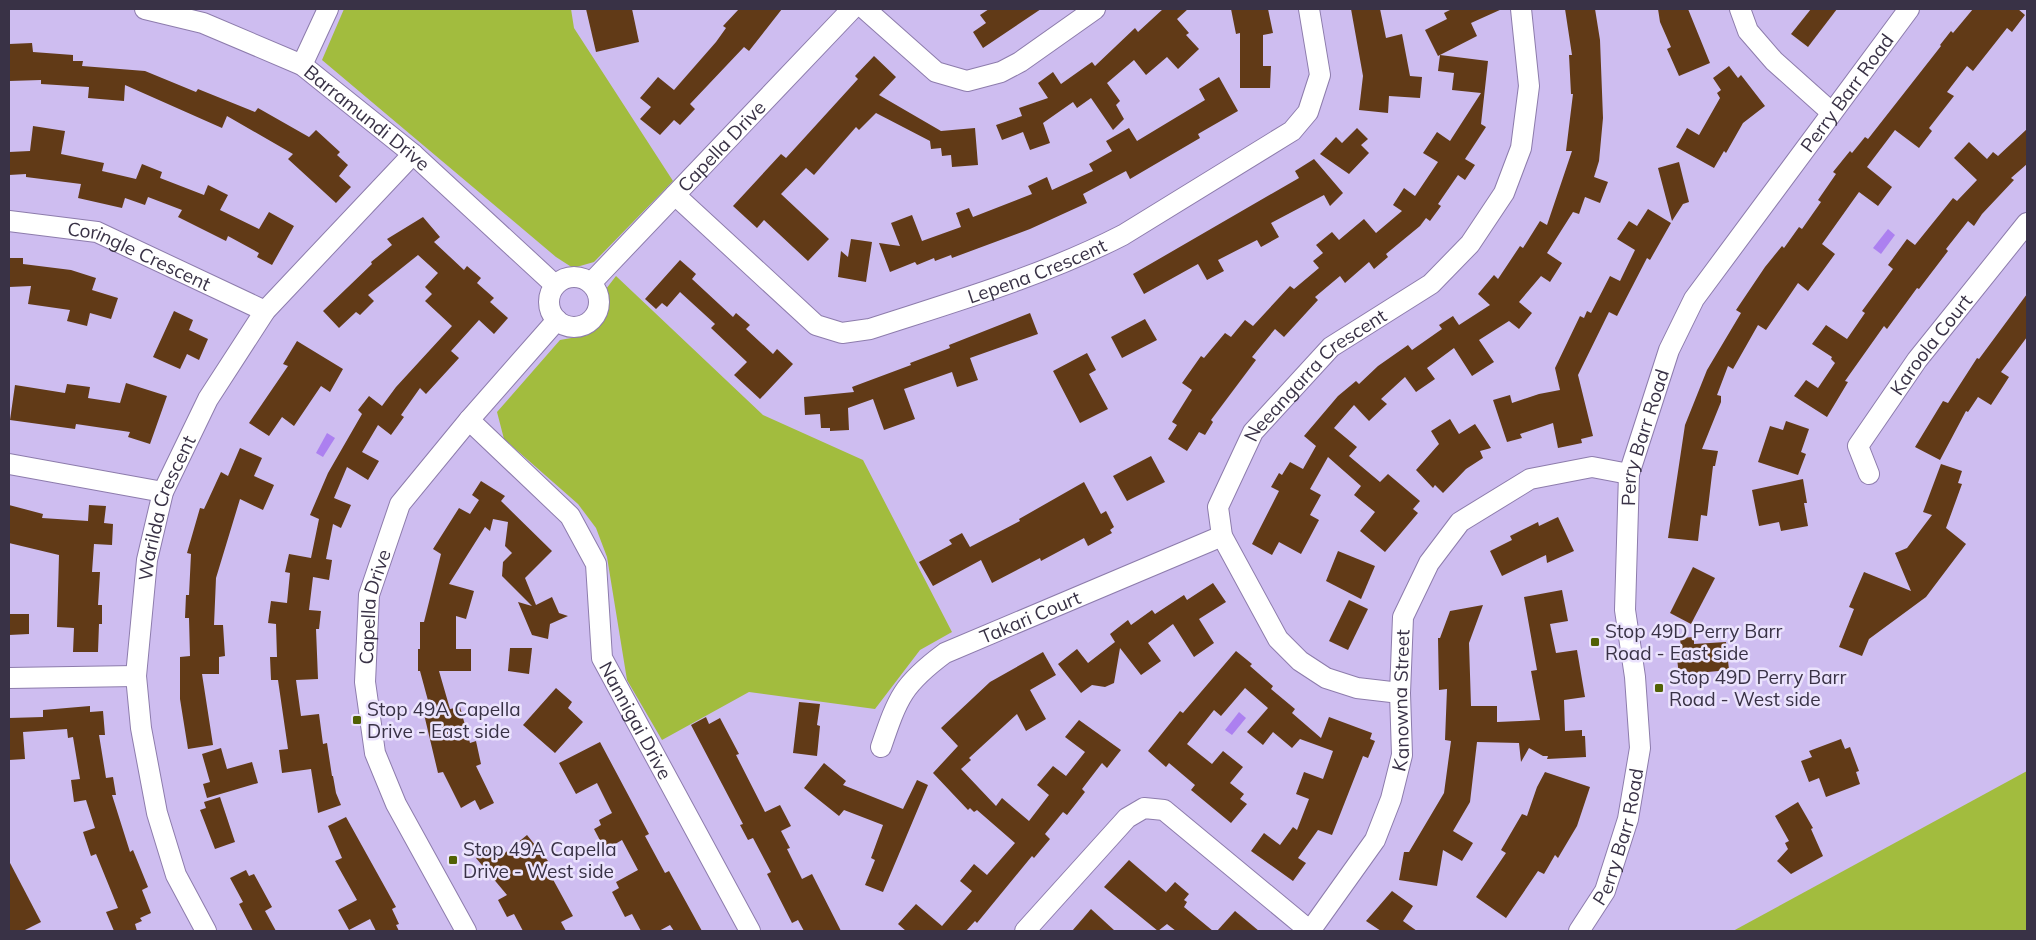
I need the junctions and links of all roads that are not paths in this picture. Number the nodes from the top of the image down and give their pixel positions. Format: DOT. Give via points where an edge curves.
graph roads {
  1 [pos="146,9"];
  2 [pos="328,9"];
  3 [pos="852,9"];
  4 [pos="865,9"];
  5 [pos="1095,9"];
  6 [pos="1309,9"];
  7 [pos="1521,9"];
  8 [pos="1740,9"];
  9 [pos="1909,9"];
  10 [pos="302,65"];
  11 [pos="1831,112"];
  12 [pos="413,154"];
  13 [pos="675,195"];
  14 [pos="9,221"];
  15 [pos="2027,223"];
  16 [pos="591,284"];
  17 [pos="556,285"];
  18 [pos="265,311"];
  19 [pos="557,320"];
  20 [pos="469,420"];
  21 [pos="9,464"];
  22 [pos="1628,474"];
  23 [pos="1868,474"];
  24 [pos="163,492"];
  25 [pos="1222,536"];
  26 [pos="136,676"];
  27 [pos="9,678"];
  28 [pos="1400,693"];
  29 [pos="881,746"];
  30 [pos="206,931"];
  31 [pos="466,931"];
  32 [pos="750,931"];
  33 [pos="1025,931"];
  34 [pos="1310,931"];
  35 [pos="1580,931"];
  1 -- 10 [label="street, Barramundi Drive" via="203,23"];
  2 -- 10 [label="street"];
  3 -- 13 [label="street, Capella Drive"];
  4 -- 5 [label="street" via="936,72 967,81 1001,72 1020,62"];
  6 -- 13 [label="street, Lepena Crescent" via="1320,75 1308,112 1292,131 1094,250 1042,272 870,329 842,333 816,325"];
  7 -- 25 [label="street, Neeangarra Crescent" via="1529,86 1521,148 1504,193 1470,244 1431,284 1332,347 1253,432 1218,507"];
  8 -- 11 [label="street" via="1748,31 1774,61"];
  9 -- 11 [label="street, Perry Barr Road"];
  10 -- 12 [label="street, Barramundi Drive"];
  11 -- 22 [label="street, Perry Barr Road" via="1694,299 1669,350"];
  12 -- 17 [label="street, Barramundi Drive"];
  12 -- 18 [label="street, Warilda Crescent"];
  13 -- 16 [label="street, Capella Drive"];
  14 -- 18 [label="street, Coringle Crescent" via="97,232"];
  15 -- 23 [label="street, Karoola Court" via="1917,360 1858,446"];
  16 -- 17 [label="street" via="585,279 569,277"];
  16 -- 19 [label="street" via="600,305 593,319 579,327 564,325"];
  17 -- 19 [label="street" via="549,307"];
  18 -- 24 [label="street, Warilda Crescent" via="208,399"];
  19 -- 20 [label="street, Capella Drive"];
  20 -- 31 [label="street, Capella Drive" via="400,504 370,595 365,682 375,753 396,804"];
  20 -- 32 [label="street, Nannigai Drive" via="570,516 596,564 602,658"];
  21 -- 24 [label="street"];
  22 -- 28 [label="street, Kanowna Street" via="1592,467 1530,479 1460,522 1429,563 1403,617"];
  22 -- 35 [label="street, Perry Barr Road" via="1625,610 1635,676 1640,748 1628,818 1605,891"];
  24 -- 26 [label="street, Warilda Crescent" via="147,560"];
  25 -- 28 [label="street, Neeangarra Crescent" via="1278,639 1300,661 1326,678 1357,688"];
  25 -- 29 [label="street, Takari Court" via="946,653 915,676 896,704"];
  26 -- 27 [label="street"];
  26 -- 30 [label="street, Warilda Crescent" via="141,728 156,813 176,875"];
  28 -- 34 [label="street, Kanowna Street" via="1402,755 1391,799 1375,840"];
  33 -- 34 [label="street" via="1127,818 1144,808 1164,810"];
}
